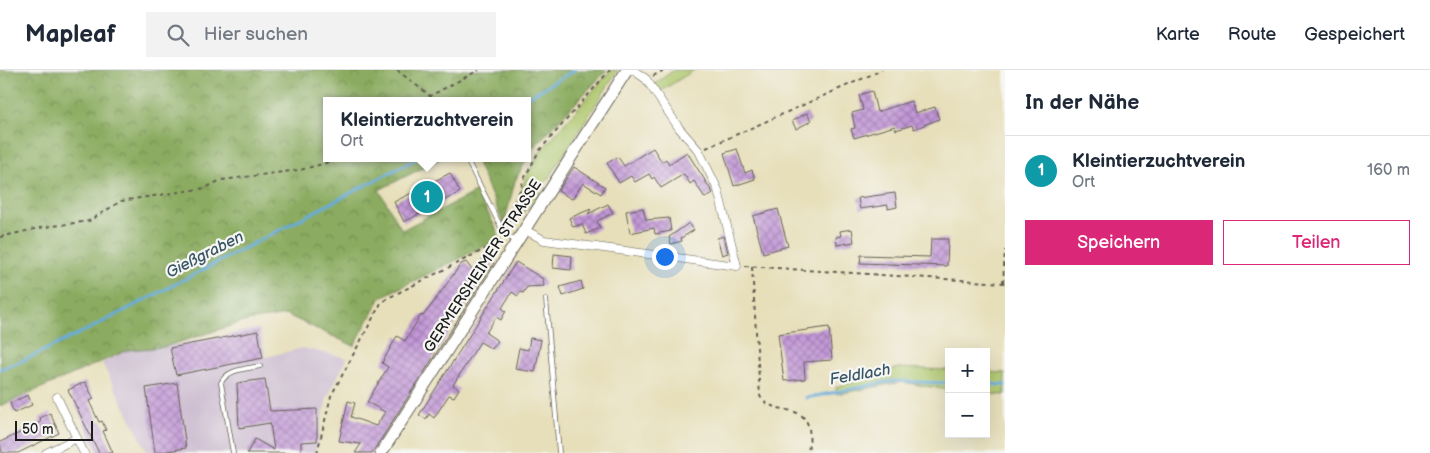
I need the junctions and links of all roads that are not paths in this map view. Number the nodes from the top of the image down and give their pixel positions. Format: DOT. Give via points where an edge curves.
graph roads {
  1 [pos="627,70"];
  2 [pos="634,70"];
  3 [pos="468,162"];
  4 [pos="524,230"];
  5 [pos="517,242"];
  6 [pos="546,299"];
  7 [pos="260,366"];
  8 [pos="57,397"];
  9 [pos="77,438"];
  10 [pos="46,453"];
  11 [pos="84,453"];
  12 [pos="233,453"];
  13 [pos="381,453"];
  14 [pos="559,453"];
  1 -- 4 [label="street, GERMERSHEIMER STRASSE"];
  2 -- 4 [label="street" via="646,79 699,151 718,190 737,266 544,240"];
  3 -- 5 [label="lane" via="504,233"];
  4 -- 5 [label="street, GERMERSHEIMER STRASSE"];
  5 -- 13 [label="street, GERMERSHEIMER STRASSE"];
  6 -- 14 [label="lane"];
  7 -- 12 [label="lane" via="234,371 224,376 221,383"];
  8 -- 9 [label="street"];
  9 -- 10 [label="street"];
  9 -- 11 [label="street"];
}
